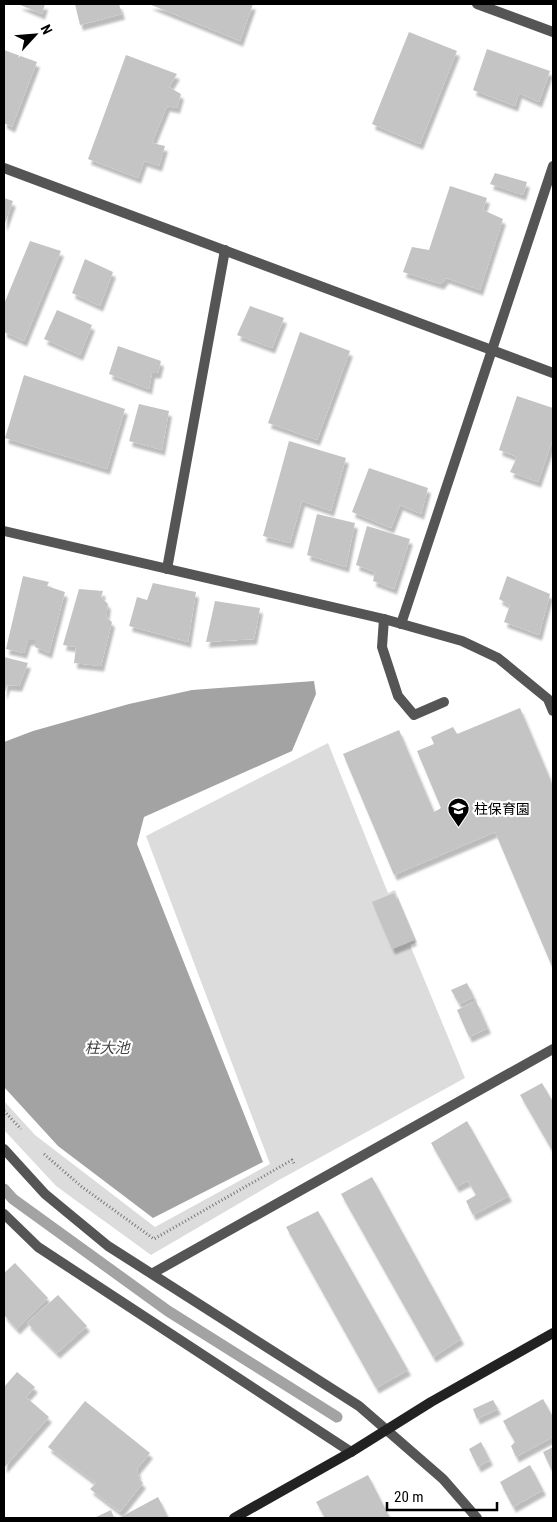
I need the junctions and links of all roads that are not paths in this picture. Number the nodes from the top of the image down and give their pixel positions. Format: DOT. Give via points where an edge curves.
graph roads {
  1 [pos="476,4"];
  2 [pos="553,32"];
  3 [pos="553,166"];
  4 [pos="4,168"];
  5 [pos="225,250"];
  6 [pos="491,350"];
  7 [pos="553,373"];
  8 [pos="4,531"];
  9 [pos="167,569"];
  10 [pos="384,619"];
  11 [pos="401,624"];
  12 [pos="444,702"];
  13 [pos="553,712"];
  14 [pos="553,1050"];
  15 [pos="4,1149"];
  16 [pos="4,1214"];
  17 [pos="153,1273"];
  18 [pos="553,1333"];
  19 [pos="387,1430"];
  20 [pos="351,1452"];
  21 [pos="234,1518"];
  22 [pos="477,1518"];
  1 -- 2 [label="street"];
  3 -- 6 [label="street"];
  4 -- 5 [label="street"];
  5 -- 6 [label="street"];
  5 -- 9 [label="street"];
  6 -- 7 [label="street"];
  6 -- 11 [label="street"];
  8 -- 9 [label="street"];
  9 -- 10 [label="street"];
  10 -- 11 [label="street"];
  10 -- 12 [label="street" via="382,647 398,696 414,715"];
  11 -- 13 [label="street" via="462,641 498,658 548,699"];
  14 -- 17 [label="street"];
  15 -- 17 [label="street" via="45,1194 108,1246"];
  16 -- 20 [label="street" via="38,1247"];
  17 -- 19 [label="street" via="359,1406"];
  18 -- 19 [label="street"];
  19 -- 20 [label="street"];
  19 -- 22 [label="street" via="443,1480"];
  20 -- 21 [label="street"];
}
